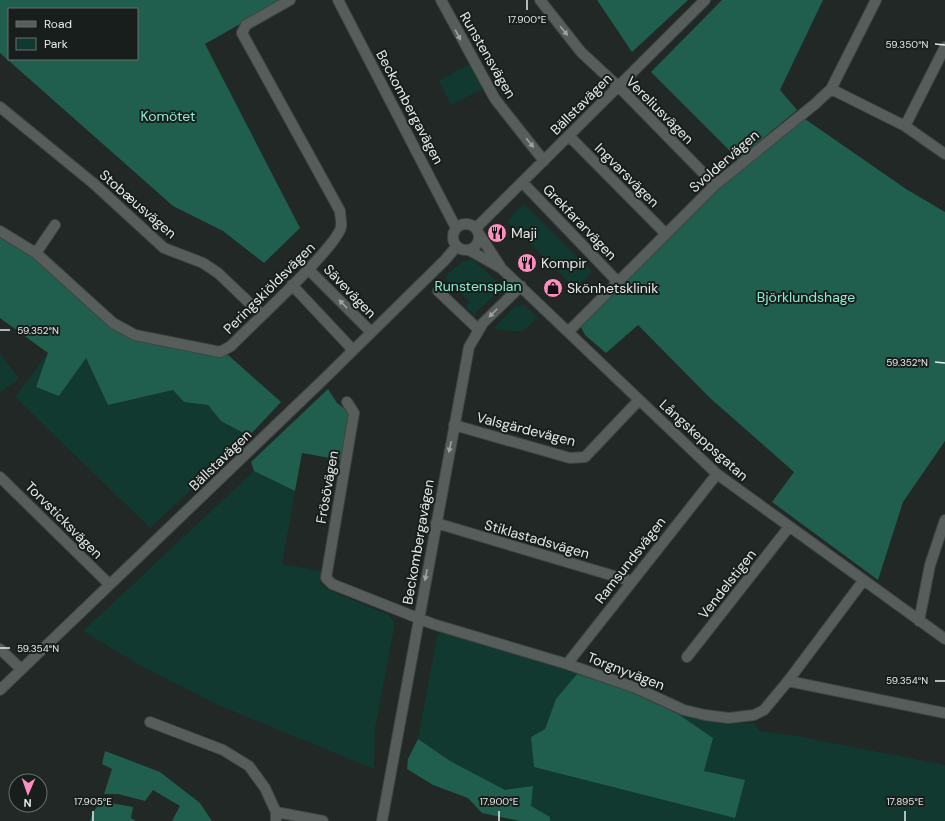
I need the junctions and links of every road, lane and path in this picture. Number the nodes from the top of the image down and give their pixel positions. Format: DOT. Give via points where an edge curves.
graph roads {
  1 [pos="290,0"];
  2 [pos="338,0"];
  3 [pos="441,0"];
  4 [pos="540,0"];
  5 [pos="705,0"];
  6 [pos="876,0"];
  7 [pos="944,50"];
  8 [pos="618,87"];
  9 [pos="831,89"];
  10 [pos="0,107"];
  11 [pos="905,126"];
  12 [pos="569,136"];
  13 [pos="945,154"];
  14 [pos="544,161"];
  15 [pos="522,182"];
  16 [pos="715,185"];
  17 [pos="55,225"];
  18 [pos="456,228"];
  19 [pos="477,231"];
  20 [pos="0,232"];
  21 [pos="666,234"];
  22 [pos="456,246"];
  23 [pos="469,250"];
  24 [pos="36,253"];
  25 [pos="308,268"];
  26 [pos="501,268"];
  27 [pos="617,281"];
  28 [pos="292,286"];
  29 [pos="520,286"];
  30 [pos="438,291"];
  31 [pos="262,315"];
  32 [pos="478,329"];
  33 [pos="570,331"];
  34 [pos="371,332"];
  35 [pos="353,350"];
  36 [pos="639,400"];
  37 [pos="346,402"];
  38 [pos="454,425"];
  39 [pos="717,474"];
  40 [pos="0,477"];
  41 [pos="945,520"];
  42 [pos="436,523"];
  43 [pos="789,527"];
  44 [pos="326,578"];
  45 [pos="630,581"];
  46 [pos="863,581"];
  47 [pos="109,584"];
  48 [pos="418,619"];
  49 [pos="919,621"];
  50 [pos="945,639"];
  51 [pos="0,649"];
  52 [pos="687,657"];
  53 [pos="567,664"];
  54 [pos="21,670"];
  55 [pos="788,681"];
  56 [pos="0,690"];
  57 [pos="945,713"];
  58 [pos="150,722"];
  59 [pos="276,817"];
  60 [pos="323,821"];
  61 [pos="382,821"];
  1 -- 25 [label="street, Peringskiöldsvägen" via="246,26 242,33 340,211 341,227 335,240"];
  2 -- 18 [label="street, Beckombergavägen"];
  3 -- 14 [label="street, Runstensvägen, one-way" via="495,99"];
  4 -- 8 [label="street, Vereliusvägen, one-way" via="581,52"];
  5 -- 8 [label="street, Bällstavägen"];
  6 -- 9 [label="street, Svoldervägen"];
  7 -- 11 [label="street"];
  8 -- 12 [label="street, Bällstavägen"];
  8 -- 16 [label="street, Vereliusvägen"];
  9 -- 11 [label="street"];
  9 -- 16 [label="street, Svoldervägen"];
  10 -- 31 [label="street, Stobæusvägen" via="93,183 164,248 203,263 218,273"];
  11 -- 13 [label="street"];
  12 -- 14 [label="street, Bällstavägen"];
  12 -- 21 [label="street, Ingvarsvägen"];
  14 -- 15 [label="street, Bällstavägen"];
  15 -- 19 [label="street, Bällstavägen"];
  15 -- 27 [label="street, Grekfararvägen"];
  16 -- 21 [label="street, Svoldervägen"];
  17 -- 24 [label="street"];
  18 -- 19 [label="street" via="465,224"];
  18 -- 22 [label="street" via="452,236"];
  19 -- 23 [label="street, Bällstavägen" via="477,245"];
  19 -- 26 [label="street, Långskeppsgatan"];
  20 -- 24 [label="street, Peringskiöldsvägen"];
  21 -- 27 [label="street, Svoldervägen"];
  22 -- 23 [label="street"];
  22 -- 34 [label="street, Bällstavägen" via="445,260"];
  23 -- 26 [label="street, Långskeppsgatan"];
  24 -- 31 [label="street, Peringskiöldsvägen" via="113,323 135,335 220,352 231,346"];
  25 -- 28 [label="street, Peringskiöldsvägen"];
  34 -- 25 [label="street, Sävevägen, one-way"];
  26 -- 29 [label="street, Långskeppsgatan"];
  27 -- 33 [label="street, Svoldervägen"];
  28 -- 31 [label="street, Peringskiöldsvägen"];
  28 -- 35 [label="street"];
  29 -- 32 [label="street, Beckombergavägen, one-way"];
  29 -- 33 [label="street, Långskeppsgatan"];
  30 -- 32 [label="street"];
  32 -- 38 [label="street, Beckombergavägen" via="469,347"];
  33 -- 36 [label="street, Långskeppsgatan"];
  34 -- 35 [label="street, Bällstavägen"];
  35 -- 47 [label="street, Bällstavägen"];
  36 -- 38 [label="street, Valsgärdevägen" via="584,457 570,458"];
  36 -- 39 [label="street, Långskeppsgatan"];
  37 -- 44 [label="street, Frösövägen" via="354,414"];
  38 -- 42 [label="street, Beckombergavägen, one-way"];
  39 -- 43 [label="street, Långskeppsgatan"];
  39 -- 45 [label="street, Ramsundsvägen"];
  40 -- 47 [label="street, Torvsticksvägen"];
  41 -- 49 [label="street" via="930,565"];
  42 -- 45 [label="street, Stiklastadsvägen"];
  42 -- 48 [label="street, Beckombergavägen, one-way"];
  43 -- 46 [label="street, Långskeppsgatan"];
  43 -- 52 [label="street, Vendelstigen"];
  44 -- 48 [label="street, Torgnyvägen" via="332,584"];
  45 -- 53 [label="street, Ramsundsvägen"];
  46 -- 49 [label="street, Långskeppsgatan"];
  46 -- 55 [label="street, Torgnyvägen"];
  47 -- 54 [label="street, Bällstavägen"];
  48 -- 53 [label="street, Torgnyvägen"];
  48 -- 61 [label="street, Beckombergavägen"];
  49 -- 50 [label="street, Långskeppsgatan"];
  51 -- 54 [label="street"];
  53 -- 55 [label="street, Torgnyvägen" via="636,688 684,710 705,716 730,718 754,715 764,710"];
  54 -- 56 [label="street, Bällstavägen"];
  55 -- 57 [label="street"];
  58 -- 59 [label="street" via="223,750 249,766 265,788"];
  59 -- 60 [label="street"];
}
